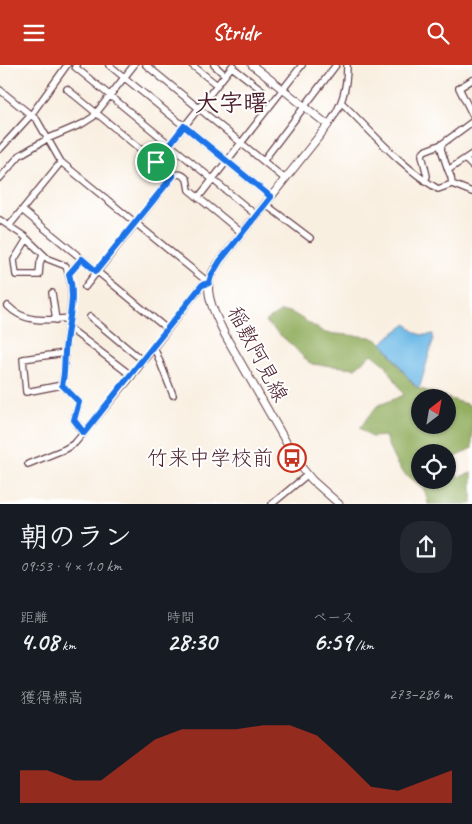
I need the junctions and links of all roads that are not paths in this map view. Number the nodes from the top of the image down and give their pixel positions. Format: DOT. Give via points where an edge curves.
graph roads {
  1 [pos="67,65"];
  2 [pos="77,65"];
  3 [pos="109,65"];
  4 [pos="134,65"];
  5 [pos="146,65"];
  6 [pos="192,65"];
  7 [pos="214,65"];
  8 [pos="252,65"];
  9 [pos="302,65"];
  10 [pos="336,65"];
  11 [pos="347,65"];
  12 [pos="233,66"];
  13 [pos="226,75"];
  14 [pos="124,77"];
  15 [pos="472,79"];
  16 [pos="217,85"];
  17 [pos="66,89"];
  18 [pos="0,90"];
  19 [pos="262,90"];
  20 [pos="284,90"];
  21 [pos="110,95"];
  22 [pos="342,103"];
  23 [pos="305,106"];
  24 [pos="198,108"];
  25 [pos="95,113"];
  26 [pos="472,114"];
  27 [pos="31,115"];
  28 [pos="472,122"];
  29 [pos="328,125"];
  30 [pos="184,126"];
  31 [pos="47,139"];
  32 [pos="241,143"];
  33 [pos="442,143"];
  34 [pos="170,145"];
  35 [pos="0,149"];
  36 [pos="472,153"];
  37 [pos="465,159"];
  38 [pos="227,161"];
  39 [pos="263,161"];
  40 [pos="61,162"];
  41 [pos="156,162"];
  42 [pos="472,166"];
  43 [pos="448,170"];
  44 [pos="173,176"];
  45 [pos="0,178"];
  46 [pos="285,179"];
  47 [pos="213,180"];
  48 [pos="425,181"];
  49 [pos="452,184"];
  50 [pos="472,192"];
  51 [pos="271,197"];
  52 [pos="198,198"];
  53 [pos="265,204"];
  54 [pos="22,210"];
  55 [pos="256,215"];
  56 [pos="0,220"];
  57 [pos="135,224"];
  58 [pos="9,226"];
  59 [pos="242,233"];
  60 [pos="310,238"];
  61 [pos="27,239"];
  62 [pos="43,255"];
  63 [pos="82,259"];
  64 [pos="96,271"];
  65 [pos="69,274"];
  66 [pos="209,283"];
  67 [pos="85,287"];
  68 [pos="52,293"];
  69 [pos="8,306"];
  70 [pos="90,317"];
  71 [pos="70,318"];
  72 [pos="56,320"];
  73 [pos="69,328"];
  74 [pos="167,329"];
  75 [pos="154,347"];
  76 [pos="65,353"];
  77 [pos="143,361"];
  78 [pos="132,376"];
  79 [pos="62,385"];
  80 [pos="173,395"];
  81 [pos="84,433"];
  82 [pos="28,464"];
  83 [pos="307,475"];
  84 [pos="276,503"];
  85 [pos="339,504"];
  1 -- 27 [label="street"];
  2 -- 21 [label="street" via="75,67"];
  3 -- 14 [label="street"];
  4 -- 14 [label="street"];
  5 -- 24 [label="street"];
  6 -- 16 [label="street"];
  7 -- 13 [label="street"];
  8 -- 20 [label="main road"];
  9 -- 20 [label="street"];
  10 -- 23 [label="street"];
  11 -- 22 [label="street"];
  12 -- 13 [label="street"];
  12 -- 19 [label="street"];
  13 -- 16 [label="street"];
  14 -- 21 [label="street"];
  14 -- 30 [label="street"];
  15 -- 26 [label="street" via="459,88"];
  16 -- 24 [label="street"];
  17 -- 25 [label="street"];
  18 -- 27 [label="street"];
  20 -- 23 [label="main road"];
  20 -- 32 [label="street"];
  21 -- 25 [label="street"];
  21 -- 34 [label="street"];
  22 -- 29 [label="street"];
  22 -- 48 [label="street" via="396,158"];
  23 -- 29 [label="main road"];
  23 -- 39 [label="street"];
  24 -- 30 [label="street"];
  24 -- 32 [label="street"];
  25 -- 31 [label="street" via="82,124"];
  25 -- 41 [label="street"];
  27 -- 31 [label="street"];
  27 -- 35 [label="street"];
  28 -- 33 [label="street"];
  29 -- 46 [label="main road"];
  30 -- 34 [label="street"];
  30 -- 38 [label="street"];
  31 -- 40 [label="street"];
  31 -- 45 [label="street" via="20,155"];
  32 -- 38 [label="street"];
  32 -- 39 [label="street"];
  33 -- 43 [label="street"];
  33 -- 48 [label="street" via="422,155 427,176"];
  34 -- 41 [label="street"];
  34 -- 47 [label="street"];
  36 -- 37 [label="street"];
  37 -- 42 [label="street"];
  37 -- 43 [label="street"];
  38 -- 47 [label="street"];
  38 -- 51 [label="street"];
  39 -- 46 [label="street"];
  40 -- 54 [label="street"];
  40 -- 57 [label="street"];
  41 -- 44 [label="street"];
  43 -- 49 [label="street"];
  44 -- 52 [label="street" via="178,174 187,179 188,190"];
  44 -- 57 [label="street"];
  46 -- 51 [label="main road"];
  47 -- 52 [label="street"];
  47 -- 55 [label="street"];
  48 -- 49 [label="street" via="438,189"];
  49 -- 50 [label="street"];
  51 -- 53 [label="main road"];
  52 -- 59 [label="street"];
  53 -- 55 [label="main road"];
  53 -- 60 [label="street"];
  54 -- 58 [label="street"];
  54 -- 63 [label="street"];
  55 -- 59 [label="main road"];
  56 -- 58 [label="street"];
  57 -- 64 [label="street"];
  57 -- 66 [label="street"];
  58 -- 61 [label="street"];
  59 -- 66 [label="main road" via="215,269"];
  61 -- 62 [label="street"];
  61 -- 62 [label="street" via="14,260 16,275 39,275"];
  62 -- 65 [label="street" via="66,266"];
  63 -- 64 [label="street"];
  63 -- 65 [label="street"];
  64 -- 67 [label="street"];
  64 -- 74 [label="street"];
  65 -- 71 [label="street"];
  66 -- 74 [label="street" via="202,285"];
  66 -- 83 [label="main road, 稲敷阿見線" via="214,309 225,335"];
  68 -- 72 [label="street"];
  69 -- 72 [label="street" via="29,319"];
  70 -- 77 [label="street"];
  71 -- 72 [label="street"];
  71 -- 73 [label="street"];
  73 -- 76 [label="street"];
  73 -- 78 [label="street"];
  74 -- 75 [label="street"];
  75 -- 77 [label="street"];
  75 -- 80 [label="street"];
  76 -- 79 [label="street"];
  76 -- 79 [label="street" via="22,359 26,392"];
  77 -- 78 [label="street"];
  78 -- 81 [label="street"];
  79 -- 81 [label="street" via="79,402 74,420"];
  81 -- 82 [label="street" via="65,449"];
  83 -- 84 [label="street"];
  83 -- 85 [label="main road, 稲敷阿見線"];
}
